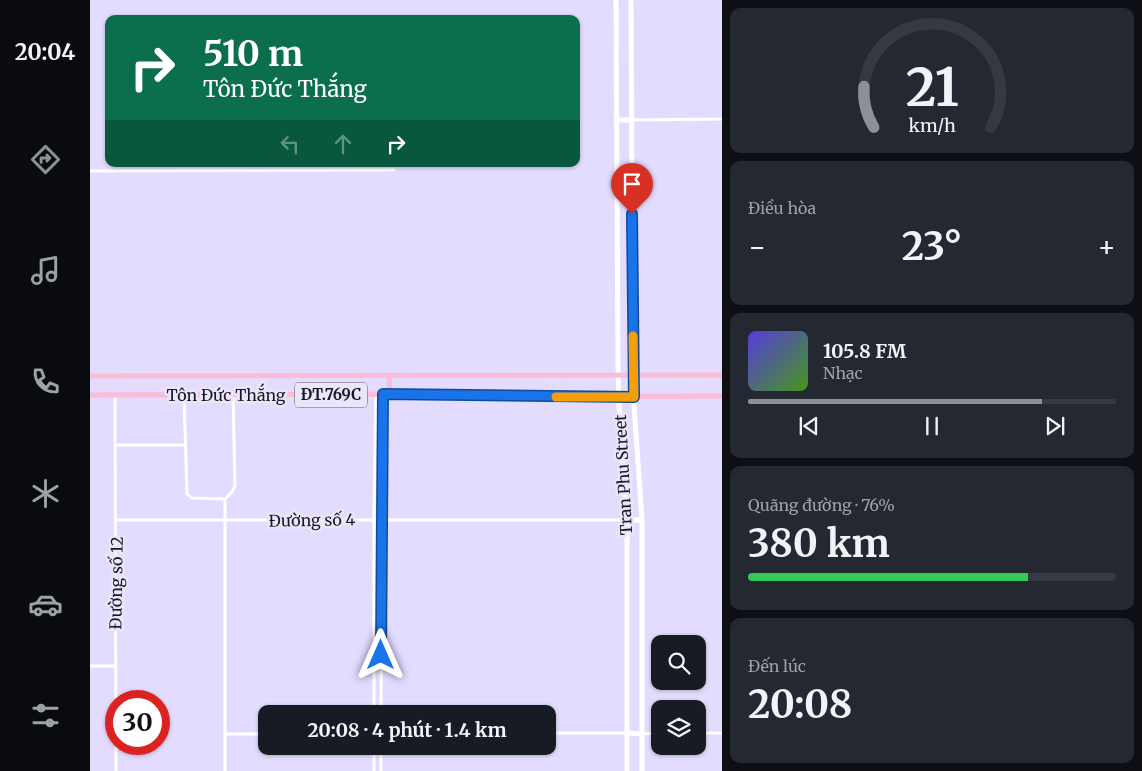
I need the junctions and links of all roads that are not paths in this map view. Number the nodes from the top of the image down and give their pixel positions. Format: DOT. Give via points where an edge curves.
graph roads {
  1 [pos="616,0"];
  2 [pos="631,0"];
  3 [pos="722,119"];
  4 [pos="616,120"];
  5 [pos="632,120"];
  6 [pos="394,170"];
  7 [pos="616,170"];
  8 [pos="632,170"];
  9 [pos="90,171"];
  10 [pos="618,375"];
  11 [pos="633,375"];
  12 [pos="722,375"];
  13 [pos="90,376"];
  14 [pos="390,376"];
  15 [pos="376,394"];
  16 [pos="383,394"];
  17 [pos="390,394"];
  18 [pos="90,395"];
  19 [pos="115,395"];
  20 [pos="184,395"];
  21 [pos="233,395"];
  22 [pos="722,396"];
  23 [pos="618,397"];
  24 [pos="634,397"];
  25 [pos="116,445"];
  26 [pos="185,445"];
  27 [pos="225,499"];
  28 [pos="116,520"];
  29 [pos="374,520"];
  30 [pos="381,520"];
  31 [pos="627,520"];
  32 [pos="642,520"];
  33 [pos="225,521"];
  34 [pos="90,666"];
  35 [pos="115,666"];
  36 [pos="374,705"];
  37 [pos="381,705"];
  38 [pos="556,733"];
  39 [pos="706,733"];
  40 [pos="722,733"];
  41 [pos="225,734"];
  42 [pos="258,734"];
  43 [pos="627,734"];
  44 [pos="642,734"];
  45 [pos="651,734"];
  46 [pos="374,755"];
  47 [pos="381,755"];
  48 [pos="116,771"];
  49 [pos="225,771"];
  50 [pos="374,771"];
  51 [pos="381,771"];
  52 [pos="627,771"];
  53 [pos="642,771"];
  1 -- 4 [label="main road, Tran Phu Street"];
  2 -- 5 [label="main road, Tran Phu Street"];
  3 -- 5 [label="street"];
  4 -- 5 [label="main road"];
  4 -- 7 [label="main road, Tran Phu Street"];
  5 -- 8 [label="main road, Tran Phu Street"];
  6 -- 9 [label="street"];
  7 -- 8 [label="main road"];
  7 -- 10 [label="main road, Tran Phu Street"];
  8 -- 11 [label="main road, Tran Phu Street"];
  10 -- 11 [label="main road, Tôn Đức Thắng / ĐT.769C"];
  10 -- 14 [label="main road, Tôn Đức Thắng / ĐT.769C"];
  10 -- 23 [label="main road, Tran Phu Street"];
  11 -- 12 [label="main road, Tôn Đức Thắng / ĐT.769C"];
  11 -- 24 [label="main road, Tran Phu Street"];
  13 -- 14 [label="main road, Tôn Đức Thắng / ĐT.769C"];
  14 -- 17 [label="main road"];
  15 -- 16 [label="main road, Tôn Đức Thắng / ĐT.769C"];
  15 -- 21 [label="main road, Tôn Đức Thắng / ĐT.769C"];
  15 -- 29 [label="street"];
  16 -- 17 [label="main road, Tôn Đức Thắng / ĐT.769C"];
  16 -- 30 [label="street"];
  17 -- 23 [label="main road, Tôn Đức Thắng / ĐT.769C"];
  18 -- 19 [label="main road, Tôn Đức Thắng / ĐT.769C"];
  19 -- 20 [label="main road, Tôn Đức Thắng / ĐT.769C"];
  19 -- 25 [label="street, Đường số 12"];
  20 -- 21 [label="main road, Tôn Đức Thắng / ĐT.769C"];
  20 -- 26 [label="street"];
  21 -- 27 [label="street" via="235,486"];
  22 -- 24 [label="main road, Tôn Đức Thắng / ĐT.769C"];
  23 -- 24 [label="main road, Tôn Đức Thắng / ĐT.769C"];
  23 -- 31 [label="main road, Tran Phu Street"];
  24 -- 32 [label="main road, Tran Phu Street"];
  25 -- 26 [label="street"];
  25 -- 28 [label="street, Đường số 12"];
  26 -- 27 [label="street" via="189,497"];
  27 -- 33 [label="street"];
  28 -- 33 [label="street, Đường số 4"];
  28 -- 35 [label="street, Đường số 12"];
  29 -- 30 [label="street, Đường số 4"];
  29 -- 33 [label="street, Đường số 4"];
  29 -- 36 [label="street"];
  30 -- 31 [label="street, Đường số 4"];
  30 -- 37 [label="street"];
  31 -- 32 [label="main road"];
  31 -- 43 [label="main road, Tran Phu Street"];
  32 -- 44 [label="main road, Tran Phu Street"];
  33 -- 41 [label="street"];
  34 -- 35 [label="street"];
  35 -- 48 [label="street, Đường số 12"];
  38 -- 43 [label="street"];
  39 -- 40 [label="street"];
  41 -- 42 [label="street"];
  41 -- 49 [label="street"];
  43 -- 44 [label="main road"];
  43 -- 52 [label="main road, Tran Phu Street"];
  44 -- 45 [label="street"];
  44 -- 53 [label="main road, Tran Phu Street"];
  46 -- 50 [label="street"];
  47 -- 51 [label="street"];
}
